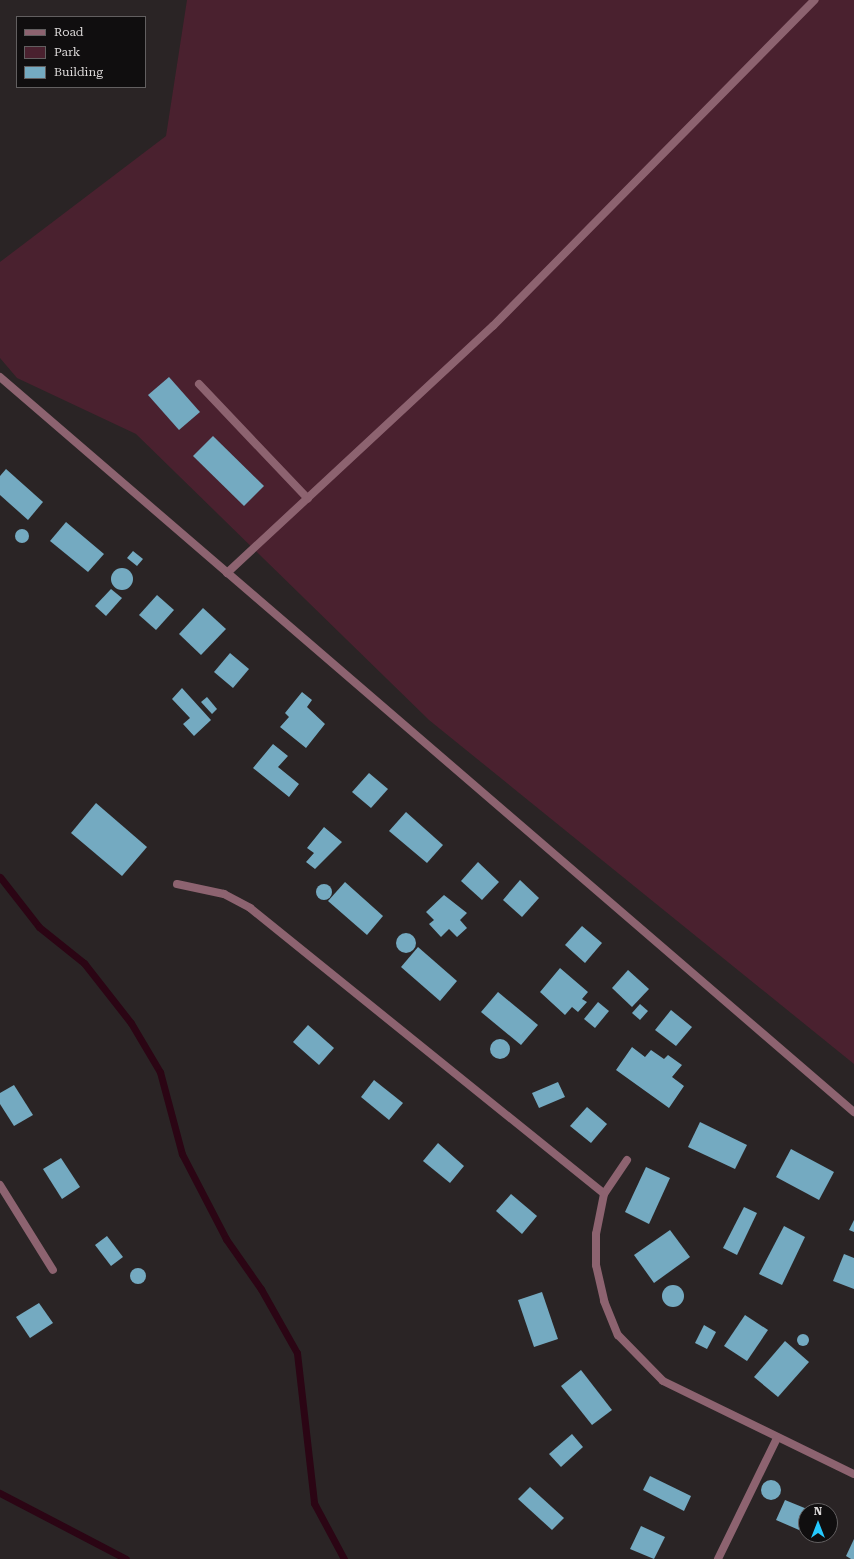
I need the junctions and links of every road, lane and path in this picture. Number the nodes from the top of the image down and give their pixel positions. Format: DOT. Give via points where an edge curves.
graph roads {
  1 [pos="815,0"];
  2 [pos="0,378"];
  3 [pos="199,384"];
  4 [pos="308,500"];
  5 [pos="227,573"];
  6 [pos="176,884"];
  7 [pos="854,1112"];
  8 [pos="627,1160"];
  9 [pos="0,1185"];
  10 [pos="604,1194"];
  11 [pos="53,1270"];
  12 [pos="777,1438"];
  13 [pos="854,1474"];
  14 [pos="718,1559"];
  1 -- 4 [label="street" via="493,326"];
  2 -- 5 [label="street"];
  3 -- 4 [label="street"];
  4 -- 5 [label="street"];
  5 -- 7 [label="street"];
  6 -- 10 [label="street" via="224,894 250,908"];
  8 -- 10 [label="street"];
  9 -- 11 [label="street"];
  10 -- 12 [label="street" via="596,1234 596,1265 604,1301 618,1335 663,1380"];
  12 -- 13 [label="street"];
  12 -- 14 [label="street"];
}
